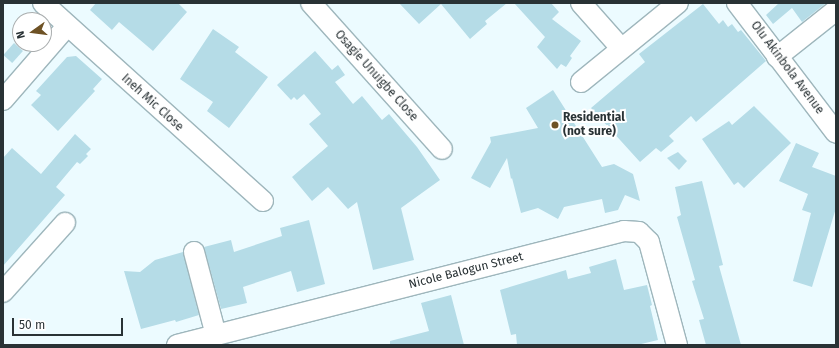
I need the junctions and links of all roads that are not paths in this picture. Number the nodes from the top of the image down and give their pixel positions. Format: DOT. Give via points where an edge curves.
graph roads {
  1 [pos="43,3"];
  2 [pos="311,3"];
  3 [pos="581,3"];
  4 [pos="678,3"];
  5 [pos="738,3"];
  6 [pos="836,10"];
  7 [pos="67,26"];
  8 [pos="621,48"];
  9 [pos="777,57"];
  10 [pos="581,82"];
  11 [pos="3,100"];
  12 [pos="836,133"];
  13 [pos="442,149"];
  14 [pos="263,201"];
  15 [pos="64,223"];
  16 [pos="194,252"];
  17 [pos="3,292"];
  18 [pos="216,335"];
  19 [pos="177,345"];
  20 [pos="677,345"];
  1 -- 7 [label="street, Ineh Mic Close"];
  2 -- 13 [label="street, Osagie Unuigbe Close"];
  3 -- 8 [label="street"];
  4 -- 8 [label="street"];
  5 -- 9 [label="street, Olu Akinbola Avenue"];
  6 -- 9 [label="street"];
  7 -- 11 [label="street"];
  7 -- 14 [label="street, Ineh Mic Close"];
  8 -- 10 [label="street"];
  9 -- 12 [label="street, Olu Akinbola Avenue"];
  15 -- 17 [label="street"];
  16 -- 18 [label="street"];
  18 -- 19 [label="street, Nicole Balogun Street"];
  18 -- 20 [label="street, Nicole Balogun Street" via="624,231 639,232 649,242"];
}
